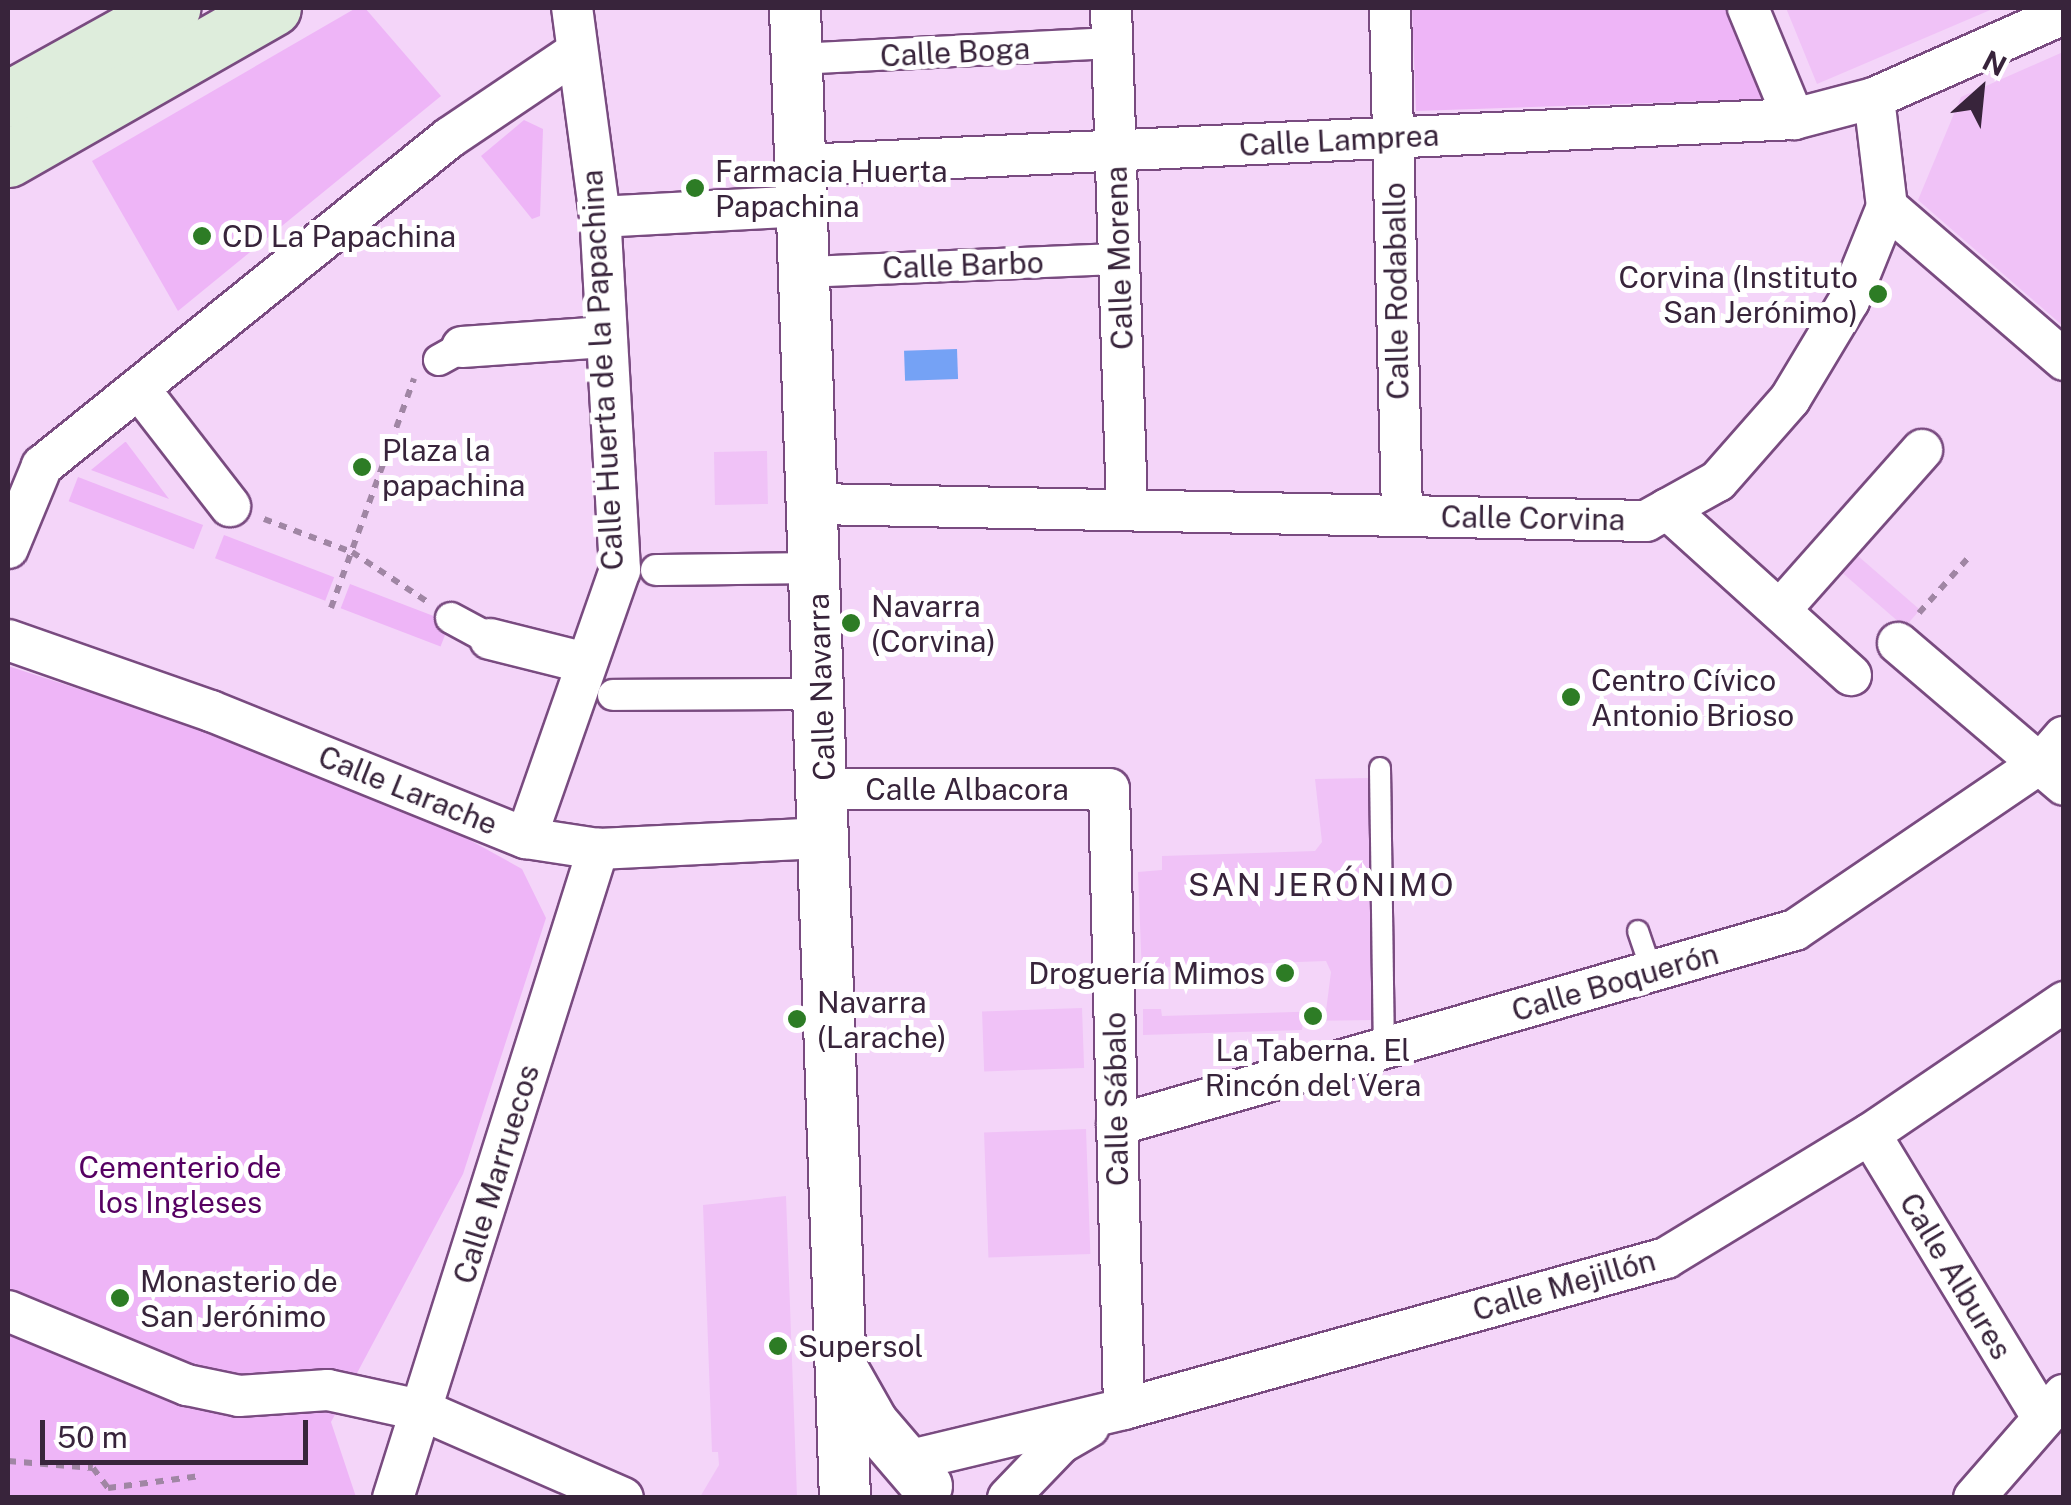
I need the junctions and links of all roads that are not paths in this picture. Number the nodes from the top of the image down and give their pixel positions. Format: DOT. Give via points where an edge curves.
graph roads {
  1 [pos="172,8"];
  2 [pos="272,8"];
  3 [pos="572,8"];
  4 [pos="795,8"];
  5 [pos="1390,8"];
  6 [pos="1748,8"];
  7 [pos="2064,14"];
  8 [pos="1112,25"];
  9 [pos="575,52"];
  10 [pos="797,60"];
  11 [pos="1874,98"];
  12 [pos="8,99"];
  13 [pos="1794,119"];
  14 [pos="1393,138"];
  15 [pos="1116,151"];
  16 [pos="8,158"];
  17 [pos="802,186"];
  18 [pos="1888,208"];
  19 [pos="600,217"];
  20 [pos="1119,260"];
  21 [pos="806,272"];
  22 [pos="605,337"];
  23 [pos="450,353"];
  24 [pos="2064,360"];
  25 [pos="140,390"];
  26 [pos="1922,450"];
  27 [pos="816,504"];
  28 [pos="230,506"];
  29 [pos="1128,509"];
  30 [pos="1667,509"];
  31 [pos="1402,515"];
  32 [pos="8,548"];
  33 [pos="818,568"];
  34 [pos="640,570"];
  35 [pos="1780,610"];
  36 [pos="451,618"];
  37 [pos="490,639"];
  38 [pos="8,640"];
  39 [pos="1898,644"];
  40 [pos="1851,675"];
  41 [pos="594,687"];
  42 [pos="822,694"];
  43 [pos="2056,762"];
  44 [pos="1380,768"];
  45 [pos="1109,789"];
  46 [pos="825,814"];
  47 [pos="526,838"];
  48 [pos="598,849"];
  49 [pos="1638,931"];
  50 [pos="1652,972"];
  51 [pos="2064,1002"];
  52 [pos="1384,1048"];
  53 [pos="1117,1125"];
  54 [pos="1870,1134"];
  55 [pos="8,1311"];
  56 [pos="842,1367"];
  57 [pos="2053,1407"];
  58 [pos="1124,1409"];
  59 [pos="424,1411"];
  60 [pos="916,1486"];
  61 [pos="393,1498"];
  62 [pos="622,1498"];
  63 [pos="845,1498"];
  64 [pos="1008,1498"];
  65 [pos="1974,1498"];
  1 -- 12 [label="main road"];
  2 -- 16 [label="main road"];
  3 -- 9 [label="street, Calle Huerta de la Papachina"];
  4 -- 10 [label="street, Calle Navarra"];
  5 -- 14 [label="street, Calle Rodaballo"];
  6 -- 13 [label="street"];
  7 -- 11 [label="street"];
  8 -- 10 [label="street, Calle Boga"];
  8 -- 15 [label="street, Calle Morena"];
  9 -- 19 [label="street, Calle Huerta de la Papachina"];
  9 -- 25 [label="street" via="449,138"];
  10 -- 17 [label="street, Calle Navarra"];
  11 -- 13 [label="street, Calle Lamprea"];
  11 -- 18 [label="street"];
  13 -- 14 [label="street, Calle Lamprea"];
  14 -- 15 [label="street, Calle Lamprea"];
  14 -- 31 [label="street, Calle Rodaballo"];
  15 -- 17 [label="street, Calle Lamprea"];
  15 -- 20 [label="street, Calle Morena"];
  17 -- 19 [label="street, Calle Lamprea"];
  17 -- 21 [label="street, Calle Navarra"];
  18 -- 24 [label="street"];
  18 -- 30 [label="street, Calle Corvina" via="1849,301 1790,398 1718,480"];
  19 -- 22 [label="street, Calle Huerta de la Papachina"];
  20 -- 21 [label="street, Calle Barbo"];
  20 -- 29 [label="street, Calle Morena"];
  21 -- 27 [label="street, Calle Navarra"];
  22 -- 23 [label="street"];
  22 -- 34 [label="street, Calle Huerta de la Papachina"];
  25 -- 28 [label="street"];
  25 -- 32 [label="street" via="42,466"];
  26 -- 35 [label="street"];
  27 -- 29 [label="street, Calle Corvina"];
  27 -- 33 [label="street, Calle Navarra"];
  29 -- 31 [label="street, Calle Corvina"];
  30 -- 31 [label="street, Calle Corvina" via="1646,521"];
  30 -- 35 [label="street"];
  33 -- 34 [label="street"];
  33 -- 42 [label="street, Calle Navarra"];
  34 -- 41 [label="street, Calle Huerta de la Papachina"];
  35 -- 40 [label="street"];
  36 -- 37 [label="street"];
  37 -- 41 [label="street"];
  38 -- 47 [label="street, Calle Larache" via="211,710"];
  39 -- 43 [label="street"];
  41 -- 42 [label="street"];
  41 -- 47 [label="street, Calle Huerta de la Papachina"];
  42 -- 46 [label="street, Calle Navarra"];
  43 -- 50 [label="street, Calle Boquerón" via="1796,930"];
  44 -- 52 [label="lane"];
  45 -- 46 [label="street, Calle Albacora"];
  45 -- 53 [label="street, Calle Sábalo"];
  46 -- 48 [label="street, Calle Larache"];
  46 -- 56 [label="street, Calle Navarra"];
  47 -- 48 [label="street, Calle Larache"];
  48 -- 59 [label="street, Calle Marruecos"];
  49 -- 50 [label="lane"];
  50 -- 52 [label="street, Calle Boquerón"];
  51 -- 54 [label="street, Calle Mejillón"];
  52 -- 53 [label="street, Calle Boquerón"];
  53 -- 58 [label="street, Calle Sábalo"];
  54 -- 57 [label="street, Calle Albures"];
  54 -- 58 [label="street, Calle Mejillón" via="1666,1258"];
  55 -- 59 [label="street" via="186,1385 239,1396 328,1390"];
  56 -- 60 [label="street, Calle Navarra"];
  56 -- 63 [label="street, Calle Navarra"];
  57 -- 65 [label="street"];
  58 -- 60 [label="street, Calle Mejillón"];
  58 -- 64 [label="street, Calle Mejillón" via="1061,1443"];
  59 -- 61 [label="street, Calle Marruecos"];
  59 -- 62 [label="street"];
}
